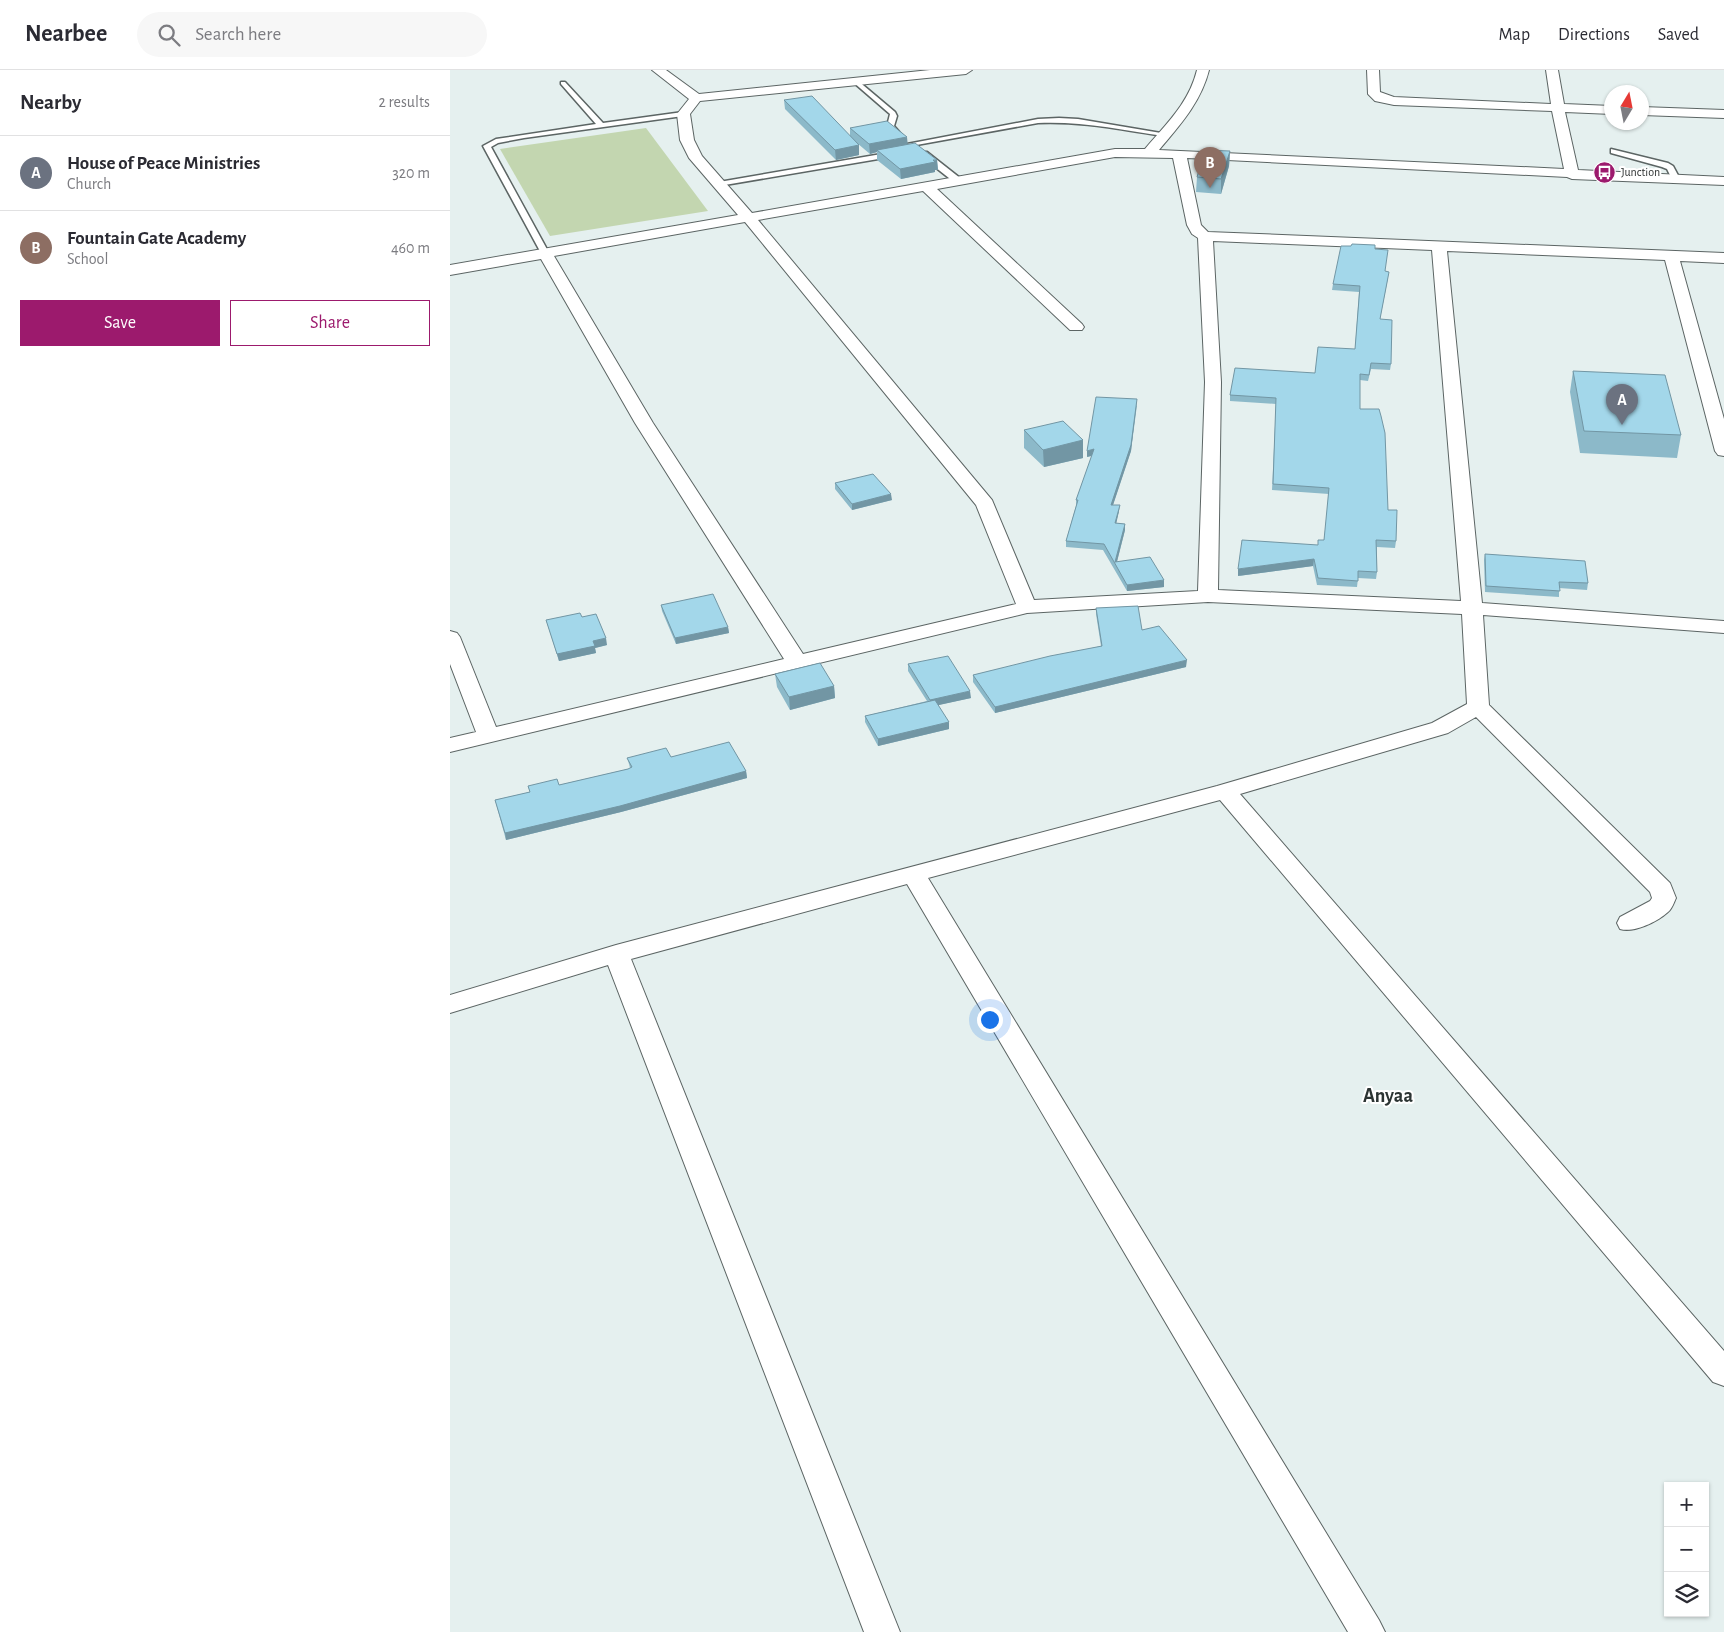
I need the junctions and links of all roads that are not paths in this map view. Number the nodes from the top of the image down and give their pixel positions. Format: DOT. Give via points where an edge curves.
graph roads {
  1 [pos="658,70"];
  2 [pos="966,70"];
  3 [pos="1203,70"];
  4 [pos="1373,70"];
  5 [pos="1552,70"];
  6 [pos="855,81"];
  7 [pos="563,83"];
  8 [pos="696,98"];
  9 [pos="1558,108"];
  10 [pos="1604,110"];
  11 [pos="1649,111"];
  12 [pos="683,114"];
  13 [pos="1724,114"];
  14 [pos="601,124"];
  15 [pos="1164,134"];
  16 [pos="910,148"];
  17 [pos="1614,150"];
  18 [pos="899,153"];
  19 [pos="1149,153"];
  20 [pos="1179,154"];
  21 [pos="1572,175"];
  22 [pos="1676,179"];
  23 [pos="957,180"];
  24 [pos="1724,182"];
  25 [pos="719,184"];
  26 [pos="926,185"];
  27 [pos="749,218"];
  28 [pos="1204,236"];
  29 [pos="1439,245"];
  30 [pos="545,253"];
  31 [pos="1671,255"];
  32 [pos="1724,258"];
  33 [pos="450,270"];
  34 [pos="1076,327"];
  35 [pos="1724,451"];
  36 [pos="1208,596"];
  37 [pos="1027,607"];
  38 [pos="1472,608"];
  39 [pos="1724,627"];
  40 [pos="450,637"];
  41 [pos="798,662"];
  42 [pos="1478,707"];
  43 [pos="488,736"];
  44 [pos="450,745"];
  45 [pos="1225,791"];
  46 [pos="913,873"];
  47 [pos="1629,923"];
  48 [pos="616,954"];
  49 [pos="450,1004"];
  50 [pos="1724,1373"];
  51 [pos="882,1632"];
  52 [pos="1367,1632"];
  1 -- 8 [label="street"];
  2 -- 6 [label="street"];
  3 -- 15 [label="street" via="1193,99"];
  4 -- 9 [label="street" via="1374,94 1394,101"];
  5 -- 9 [label="street"];
  6 -- 8 [label="street"];
  6 -- 16 [label="lane" via="893,113 890,126"];
  7 -- 14 [label="lane"];
  8 -- 12 [label="street"];
  9 -- 10 [label="street"];
  9 -- 21 [label="street"];
  11 -- 13 [label="street"];
  12 -- 14 [label="lane"];
  12 -- 25 [label="street" via="688,140 696,158"];
  14 -- 30 [label="lane" via="496,141 487,146"];
  15 -- 16 [label="lane" via="1060,120 1038,121"];
  15 -- 19 [label="street"];
  16 -- 23 [label="lane" via="918,150"];
  17 -- 22 [label="lane" via="1664,165 1670,168"];
  18 -- 25 [label="lane"];
  19 -- 20 [label="street"];
  19 -- 23 [label="street" via="1115,153"];
  20 -- 21 [label="street"];
  20 -- 28 [label="street" via="1194,225"];
  21 -- 22 [label="street"];
  22 -- 24 [label="street"];
  23 -- 26 [label="street"];
  25 -- 27 [label="street"];
  26 -- 27 [label="street"];
  26 -- 34 [label="street"];
  27 -- 30 [label="street"];
  27 -- 37 [label="street" via="985,504"];
  28 -- 29 [label="street"];
  28 -- 36 [label="street" via="1213,382"];
  29 -- 31 [label="street"];
  29 -- 38 [label="street"];
  30 -- 33 [label="street"];
  30 -- 41 [label="street" via="644,423"];
  31 -- 32 [label="street"];
  31 -- 35 [label="street"];
  36 -- 37 [label="street"];
  36 -- 38 [label="street"];
  37 -- 41 [label="street"];
  38 -- 39 [label="street"];
  38 -- 42 [label="street"];
  40 -- 43 [label="street"];
  41 -- 43 [label="street"];
  42 -- 45 [label="street" via="1440,728"];
  42 -- 47 [label="street" via="1661,889 1664,898 1660,906"];
  43 -- 44 [label="street"];
  45 -- 46 [label="street"];
  45 -- 50 [label="street"];
  46 -- 48 [label="street"];
  46 -- 52 [label="street"];
  48 -- 49 [label="street"];
  48 -- 51 [label="street"];
}
